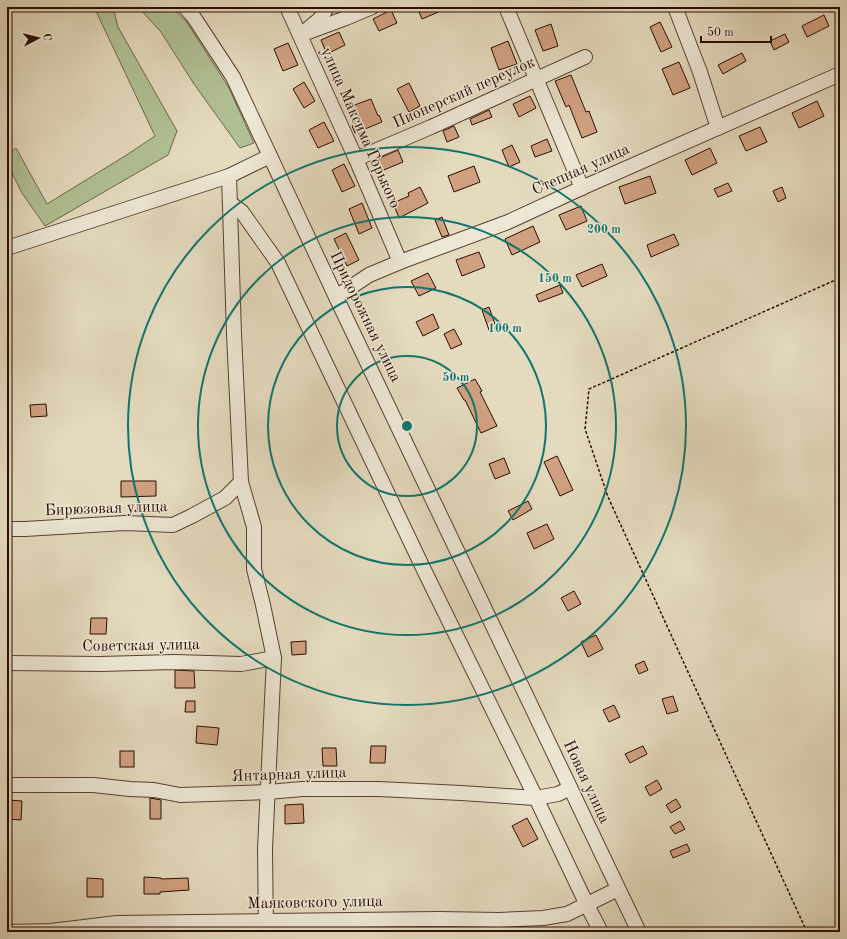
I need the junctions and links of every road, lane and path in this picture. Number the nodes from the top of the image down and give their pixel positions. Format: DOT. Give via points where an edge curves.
graph roads {
  1 [pos="185,7"];
  2 [pos="287,7"];
  3 [pos="327,7"];
  4 [pos="372,7"];
  5 [pos="506,7"];
  6 [pos="675,7"];
  7 [pos="300,35"];
  8 [pos="586,57"];
  9 [pos="840,74"];
  10 [pos="537,80"];
  11 [pos="718,128"];
  12 [pos="270,156"];
  13 [pos="356,159"];
  14 [pos="229,176"];
  15 [pos="582,188"];
  16 [pos="230,203"];
  17 [pos="7,248"];
  18 [pos="400,262"];
  19 [pos="840,278"];
  20 [pos="336,297"];
  21 [pos="241,482"];
  22 [pos="7,529"];
  23 [pos="503,647"];
  24 [pos="274,658"];
  25 [pos="7,663"];
  26 [pos="7,785"];
  27 [pos="570,788"];
  28 [pos="268,792"];
  29 [pos="536,798"];
  30 [pos="618,888"];
  31 [pos="587,904"];
  32 [pos="266,926"];
  33 [pos="7,932"];
  34 [pos="602,932"];
  35 [pos="639,932"];
  36 [pos="807,932"];
  1 -- 12 [label="street, Придорожная улица" via="233,77"];
  2 -- 7 [label="street, улица Максима Горького"];
  3 -- 7 [label="street" via="320,19"];
  4 -- 7 [label="street"];
  5 -- 10 [label="street"];
  6 -- 11 [label="street"];
  7 -- 13 [label="street, улица Максима Горького"];
  8 -- 10 [label="street, Пионерский переулок"];
  9 -- 11 [label="street, Степная улица"];
  10 -- 13 [label="street, Пионерский переулок"];
  10 -- 15 [label="street"];
  11 -- 15 [label="street, Степная улица"];
  12 -- 14 [label="street"];
  12 -- 20 [label="street, Придорожная улица"];
  13 -- 18 [label="street, улица Максима Горького"];
  14 -- 16 [label="street"];
  14 -- 17 [label="street"];
  15 -- 18 [label="street, Степная улица" via="508,222"];
  16 -- 21 [label="street"];
  16 -- 29 [label="street" via="242,212 278,263"];
  18 -- 20 [label="street, Степная улица" via="368,276"];
  19 -- 36 [label="path" via="589,389 585,429 608,497"];
  20 -- 23 [label="street, Придорожная улица"];
  21 -- 22 [label="street, Бирюзовая улица" via="225,498 173,525 126,523"];
  21 -- 24 [label="street" via="254,527 254,569"];
  23 -- 27 [label="street, Новая улица"];
  24 -- 25 [label="street, Советская улица" via="241,664"];
  24 -- 28 [label="street"];
  26 -- 28 [label="street, Янтарная улица" via="93,785 180,795"];
  27 -- 29 [label="street, Янтарная улица" via="558,794"];
  27 -- 30 [label="street, Новая улица"];
  28 -- 29 [label="street, Янтарная улица" via="379,789"];
  28 -- 32 [label="street" via="265,849"];
  29 -- 31 [label="street"];
  30 -- 31 [label="street, Маяковского улица"];
  30 -- 35 [label="street, Новая улица"];
  31 -- 32 [label="street, Маяковского улица" via="567,914 543,918 438,919"];
  31 -- 34 [label="street"];
  32 -- 33 [label="street, Маяковского улица" via="117,923"];
}
